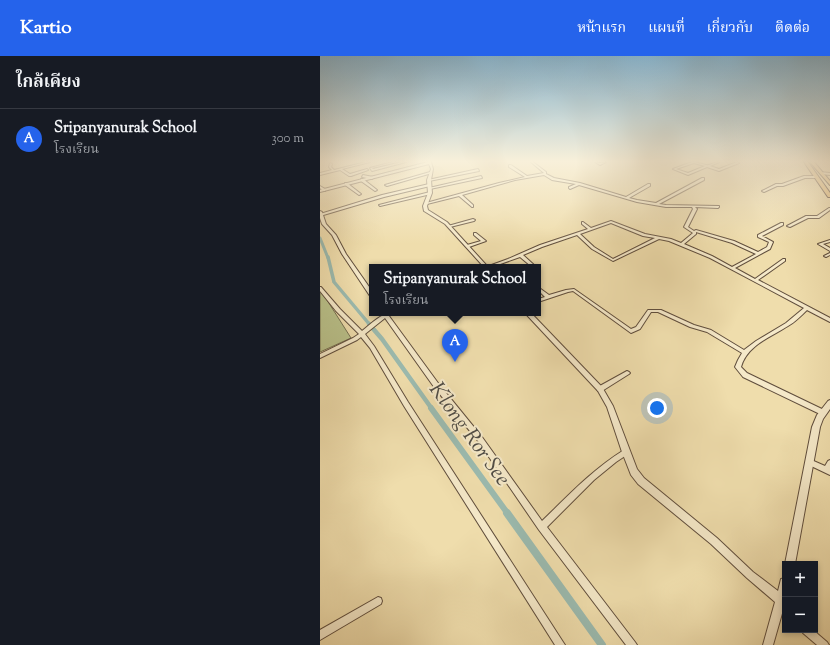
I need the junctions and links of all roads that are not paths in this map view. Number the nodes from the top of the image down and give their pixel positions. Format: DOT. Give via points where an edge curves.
graph roads {
  1 [pos="354,189"];
  2 [pos="408,189"];
  3 [pos="430,189"];
  4 [pos="481,189"];
  5 [pos="597,189"];
  6 [pos="641,189"];
  7 [pos="683,189"];
  8 [pos="767,189"];
  9 [pos="763,191"];
  10 [pos="430,193"];
  11 [pos="360,194"];
  12 [pos="460,195"];
  13 [pos="626,198"];
  14 [pos="427,203"];
  15 [pos="657,204"];
  16 [pos="380,206"];
  17 [pos="472,206"];
  18 [pos="693,207"];
  19 [pos="718,207"];
  20 [pos="830,209"];
  21 [pos="320,214"];
  22 [pos="473,220"];
  23 [pos="583,223"];
  24 [pos="782,224"];
  25 [pos="450,226"];
  26 [pos="789,226"];
  27 [pos="591,229"];
  28 [pos="695,231"];
  29 [pos="476,234"];
  30 [pos="578,234"];
  31 [pos="658,238"];
  32 [pos="830,241"];
  33 [pos="682,245"];
  34 [pos="468,246"];
  35 [pos="830,250"];
  36 [pos="757,253"];
  37 [pos="520,255"];
  38 [pos="784,260"];
  39 [pos="484,264"];
  40 [pos="495,264"];
  41 [pos="531,264"];
  42 [pos="732,268"];
  43 [pos="755,281"];
  44 [pos="320,288"];
  45 [pos="369,291"];
  46 [pos="541,291"];
  47 [pos="548,297"];
  48 [pos="541,300"];
  49 [pos="808,308"];
  50 [pos="384,316"];
  51 [pos="531,316"];
  52 [pos="830,320"];
  53 [pos="363,333"];
  54 [pos="745,353"];
  55 [pos="320,356"];
  56 [pos="628,373"];
  57 [pos="600,390"];
  58 [pos="830,403"];
  59 [pos="822,412"];
  60 [pos="626,452"];
  61 [pos="809,462"];
  62 [pos="830,463"];
  63 [pos="829,471"];
  64 [pos="542,527"];
  65 [pos="791,561"];
  66 [pos="378,601"];
  67 [pos="782,607"];
  68 [pos="810,633"];
  69 [pos="320,635"];
  70 [pos="560,645"];
  71 [pos="632,645"];
  72 [pos="768,645"];
  73 [pos="824,645"];
  1 -- 11 [label="street"];
  2 -- 21 [label="street"];
  3 -- 10 [label="street"];
  4 -- 12 [label="street"];
  5 -- 13 [label="street"];
  6 -- 13 [label="street"];
  7 -- 15 [label="street"];
  8 -- 9 [label="street"];
  10 -- 14 [label="street"];
  10 -- 16 [label="street"];
  12 -- 14 [label="street"];
  12 -- 17 [label="street"];
  13 -- 15 [label="street"];
  14 -- 25 [label="street" via="426,211"];
  15 -- 18 [label="street"];
  18 -- 19 [label="street"];
  18 -- 28 [label="street" via="695,209 686,227"];
  20 -- 26 [label="street" via="818,217 808,217"];
  21 -- 45 [label="street" via="324,224 334,235"];
  22 -- 25 [label="street"];
  23 -- 27 [label="street"];
  24 -- 36 [label="street" via="759,236 771,244 769,248"];
  25 -- 34 [label="street"];
  27 -- 30 [label="street"];
  27 -- 31 [label="street" via="610,222"];
  28 -- 33 [label="street"];
  28 -- 36 [label="street"];
  29 -- 34 [label="street" via="484,241"];
  30 -- 31 [label="street" via="593,248 612,260"];
  30 -- 37 [label="street"];
  31 -- 33 [label="street"];
  32 -- 35 [label="street" via="820,244"];
  33 -- 42 [label="street"];
  34 -- 39 [label="street"];
  36 -- 42 [label="street"];
  37 -- 40 [label="street"];
  37 -- 41 [label="street"];
  38 -- 43 [label="street"];
  42 -- 43 [label="street"];
  43 -- 49 [label="street"];
  44 -- 53 [label="street" via="338,310"];
  46 -- 47 [label="street"];
  47 -- 48 [label="street"];
  47 -- 54 [label="street" via="574,290 631,331 638,328 650,311 659,311 709,331"];
  49 -- 52 [label="street"];
  49 -- 54 [label="street" via="790,323 762,338"];
  50 -- 53 [label="street"];
  50 -- 64 [label="street" via="480,439"];
  51 -- 57 [label="street"];
  53 -- 55 [label="street"];
  53 -- 70 [label="street"];
  54 -- 59 [label="street" via="738,366 743,373"];
  56 -- 57 [label="street"];
  57 -- 60 [label="street" via="610,406"];
  58 -- 59 [label="street"];
  59 -- 61 [label="street" via="816,427"];
  60 -- 64 [label="street" via="575,492"];
  60 -- 67 [label="street" via="634,472 644,484 714,541"];
  61 -- 63 [label="street"];
  61 -- 65 [label="street"];
  62 -- 63 [label="street"];
  64 -- 71 [label="street"];
  66 -- 69 [label="street"];
  67 -- 72 [label="street"];
  68 -- 73 [label="street"];
}
